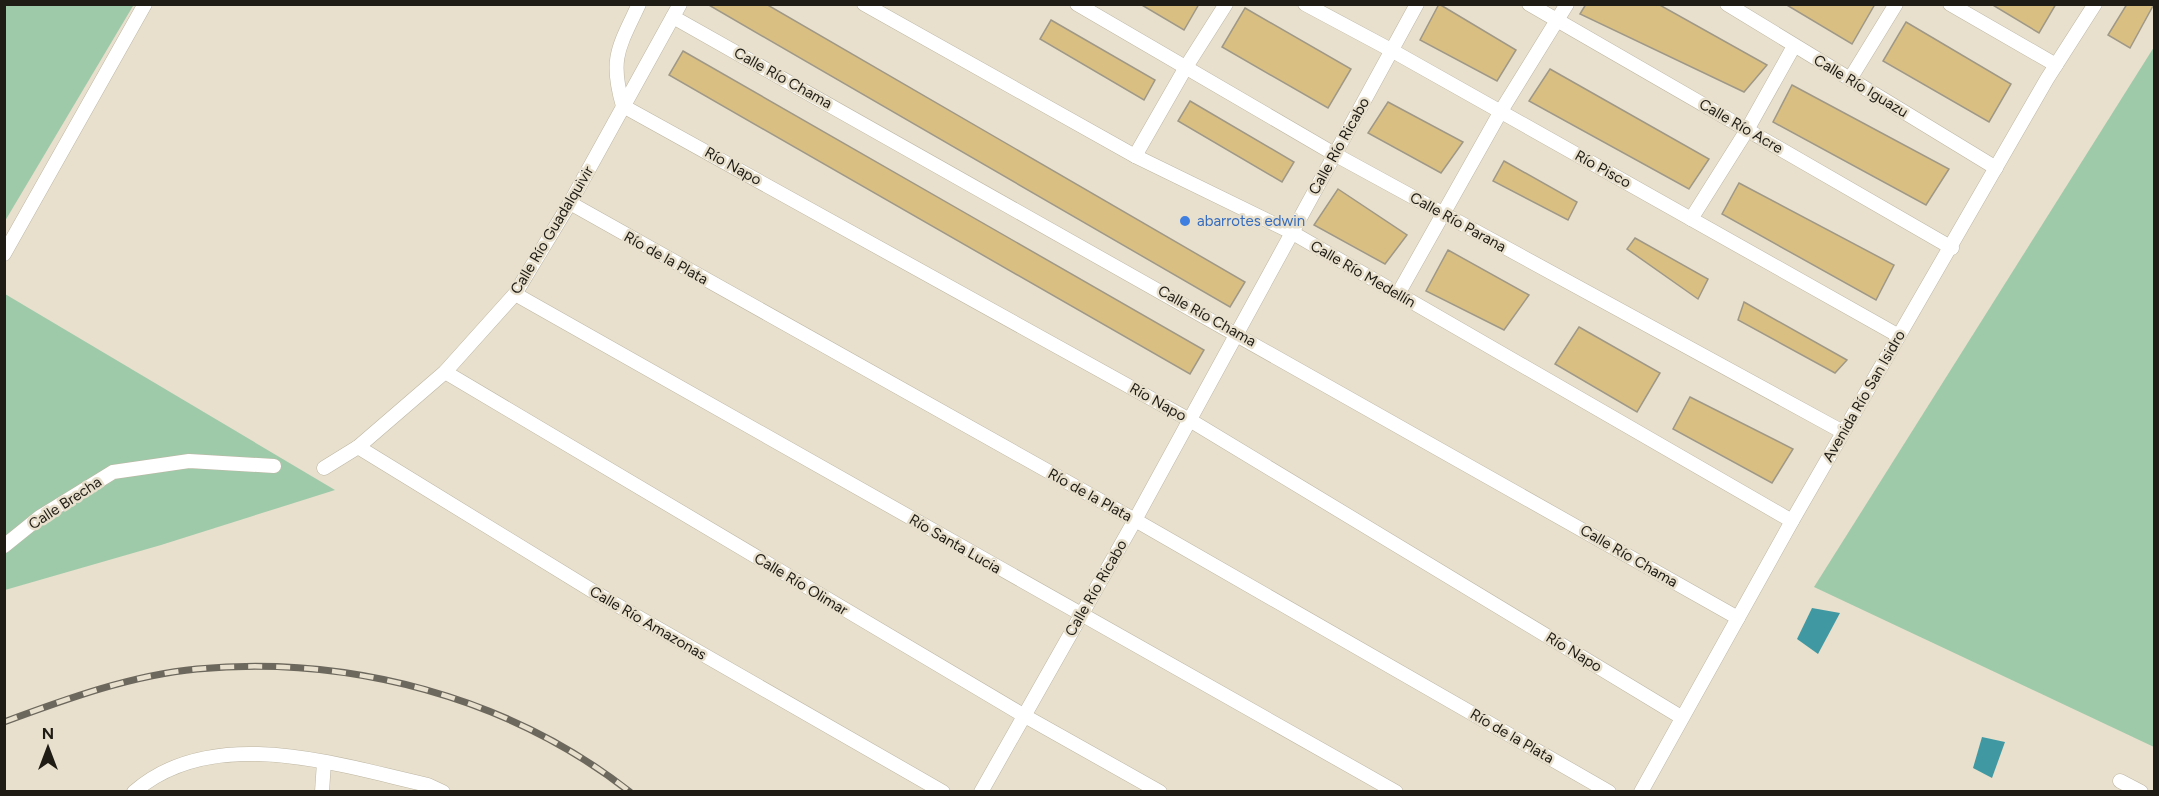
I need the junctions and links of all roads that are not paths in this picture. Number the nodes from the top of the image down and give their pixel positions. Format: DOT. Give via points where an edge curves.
graph roads {
  1 [pos="145,4"];
  2 [pos="639,4"];
  3 [pos="864,4"];
  4 [pos="1077,4"];
  5 [pos="1226,4"];
  6 [pos="1305,4"];
  7 [pos="1417,4"];
  8 [pos="1529,4"];
  9 [pos="1567,4"];
  10 [pos="1727,4"];
  11 [pos="1896,4"];
  12 [pos="1950,4"];
  13 [pos="2095,4"];
  14 [pos="677,11"];
  15 [pos="1557,21"];
  16 [pos="1794,45"];
  17 [pos="1391,50"];
  18 [pos="2056,65"];
  19 [pos="1186,67"];
  20 [pos="1850,79"];
  21 [pos="623,106"];
  22 [pos="1501,111"];
  23 [pos="1747,130"];
  24 [pos="1336,155"];
  25 [pos="1135,156"];
  26 [pos="1996,168"];
  27 [pos="570,203"];
  28 [pos="1442,213"];
  29 [pos="1691,219"];
  30 [pos="1291,232"];
  31 [pos="1952,248"];
  32 [pos="4,254"];
  33 [pos="515,294"];
  34 [pos="1398,294"];
  35 [pos="1237,333"];
  36 [pos="1899,336"];
  37 [pos="445,372"];
  38 [pos="1188,419"];
  39 [pos="1844,432"];
  40 [pos="358,447"];
  41 [pos="273,466"];
  42 [pos="324,468"];
  43 [pos="1135,520"];
  44 [pos="1792,521"];
  45 [pos="4,546"];
  46 [pos="1081,615"];
  47 [pos="1738,618"];
  48 [pos="1023,716"];
  49 [pos="1681,717"];
  50 [pos="324,762"];
  51 [pos="2121,782"];
  52 [pos="428,788"];
  53 [pos="134,792"];
  54 [pos="322,792"];
  55 [pos="443,792"];
  56 [pos="942,792"];
  57 [pos="981,792"];
  58 [pos="1160,792"];
  59 [pos="1396,792"];
  60 [pos="1609,792"];
  61 [pos="1641,792"];
  62 [pos="2141,792"];
  1 -- 32 [label="street"];
  2 -- 21 [label="street" via="617,55 615,78"];
  3 -- 25 [label="street, Calle Río Medellín"];
  4 -- 19 [label="street, Calle Río Parana"];
  5 -- 19 [label="street"];
  6 -- 17 [label="street, Río Pisco"];
  7 -- 17 [label="street, Calle Río Ricabo"];
  8 -- 15 [label="street, Calle Río Acre"];
  9 -- 15 [label="street"];
  10 -- 16 [label="street, Calle Río Iguazu"];
  11 -- 20 [label="street"];
  12 -- 18 [label="street"];
  13 -- 18 [label="street, Avenida Río San Isidro"];
  14 -- 21 [label="street, Calle Río Guadalquivir"];
  14 -- 35 [label="street, Calle Río Chama"];
  15 -- 22 [label="street"];
  15 -- 23 [label="street, Calle Río Acre"];
  16 -- 20 [label="street, Calle Río Iguazu"];
  16 -- 23 [label="street"];
  17 -- 22 [label="street, Río Pisco"];
  17 -- 24 [label="street, Calle Río Ricabo"];
  18 -- 26 [label="street, Avenida Río San Isidro"];
  19 -- 24 [label="street, Calle Río Parana"];
  19 -- 25 [label="street"];
  20 -- 26 [label="street, Calle Río Iguazu"];
  21 -- 27 [label="street, Calle Río Guadalquivir"];
  21 -- 38 [label="street, Río Napo"];
  22 -- 28 [label="street"];
  22 -- 29 [label="street, Río Pisco"];
  23 -- 29 [label="street"];
  23 -- 31 [label="street, Calle Río Acre"];
  24 -- 28 [label="street, Calle Río Parana"];
  24 -- 30 [label="street, Calle Río Ricabo"];
  25 -- 30 [label="street, Calle Río Medellín"];
  26 -- 31 [label="street, Avenida Río San Isidro"];
  27 -- 33 [label="street, Calle Río Guadalquivir"];
  27 -- 43 [label="street, Río de la Plata"];
  28 -- 34 [label="street"];
  28 -- 39 [label="street, Calle Río Parana"];
  29 -- 36 [label="street, Río Pisco"];
  30 -- 34 [label="street, Calle Río Medellín"];
  30 -- 35 [label="street, Calle Río Ricabo"];
  31 -- 36 [label="street, Avenida Río San Isidro"];
  33 -- 37 [label="street, Calle Río Guadalquivir"];
  33 -- 46 [label="street, Río Santa Lucia"];
  34 -- 44 [label="street, Calle Río Medellín"];
  35 -- 38 [label="street, Calle Río Ricabo"];
  35 -- 47 [label="street, Calle Río Chama"];
  36 -- 39 [label="street, Avenida Río San Isidro"];
  37 -- 40 [label="street, Calle Río Guadalquivir"];
  37 -- 48 [label="street, Calle Río Olimar"];
  38 -- 43 [label="street, Calle Río Ricabo"];
  38 -- 49 [label="street, Río Napo"];
  39 -- 44 [label="street, Avenida Río San Isidro"];
  40 -- 42 [label="street, Calle Río Guadalquivir"];
  40 -- 56 [label="street, Calle Río Amazonas" via="596,593"];
  41 -- 45 [label="street, Calle Brecha" via="189,461 112,472 40,517"];
  43 -- 46 [label="street, Calle Río Ricabo"];
  43 -- 60 [label="street, Río de la Plata"];
  44 -- 47 [label="street, Avenida Río San Isidro"];
  46 -- 48 [label="street, Calle Río Ricabo"];
  46 -- 59 [label="street, Río Santa Lucia"];
  47 -- 49 [label="street, Avenida Río San Isidro"];
  48 -- 57 [label="street, Calle Río Ricabo"];
  48 -- 58 [label="street, Calle Río Olimar"];
  49 -- 61 [label="street, Avenida Río San Isidro"];
  50 -- 52 [label="street"];
  50 -- 53 [label="street" via="239,753 208,756 178,764"];
  50 -- 54 [label="street"];
  51 -- 62 [label="street"];
  52 -- 55 [label="street"];
}
